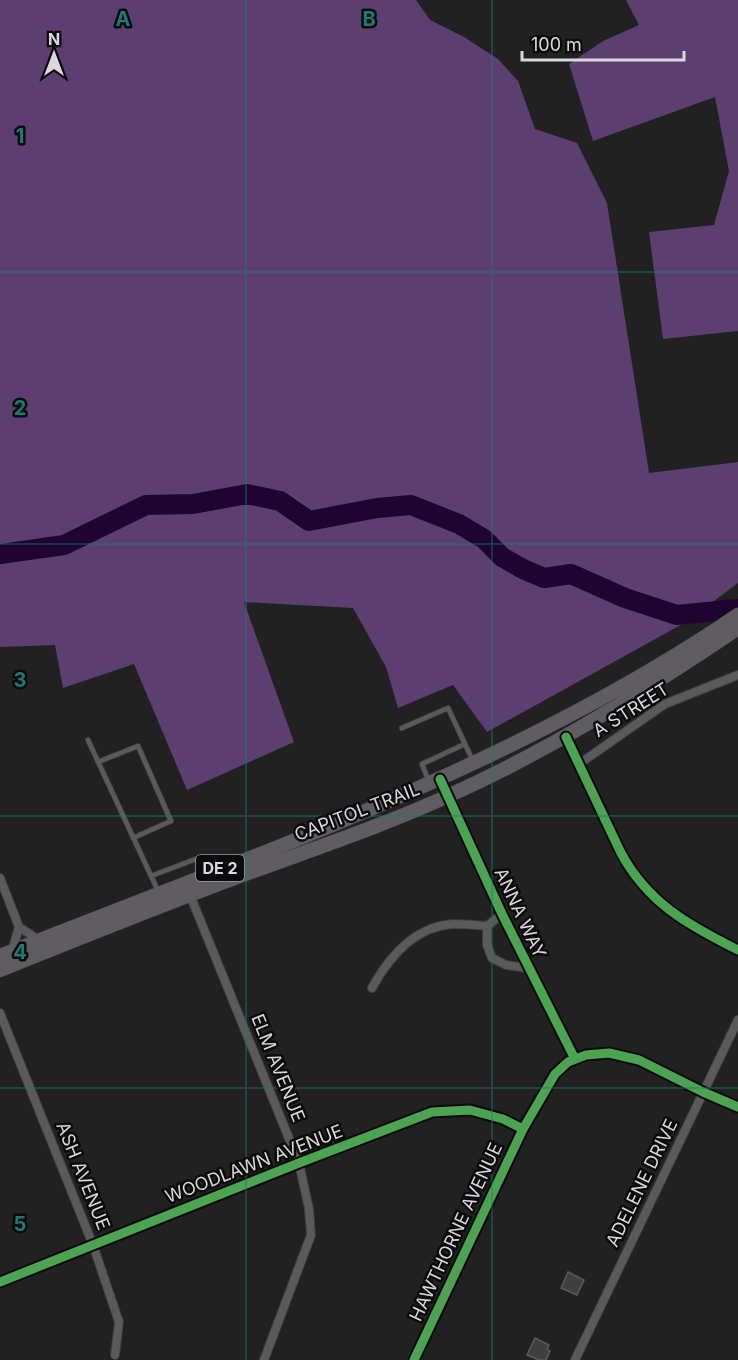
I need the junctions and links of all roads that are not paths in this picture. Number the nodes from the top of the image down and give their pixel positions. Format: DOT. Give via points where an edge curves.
graph roads {
  1 [pos="738,615"];
  2 [pos="738,628"];
  3 [pos="673,665"];
  4 [pos="738,675"];
  5 [pos="402,728"];
  6 [pos="566,737"];
  7 [pos="88,740"];
  8 [pos="465,744"];
  9 [pos="98,762"];
  10 [pos="474,763"];
  11 [pos="579,764"];
  12 [pos="435,781"];
  13 [pos="448,796"];
  14 [pos="133,838"];
  15 [pos="206,874"];
  16 [pos="151,876"];
  17 [pos="0,878"];
  18 [pos="159,893"];
  19 [pos="190,895"];
  20 [pos="502,914"];
  21 [pos="487,926"];
  22 [pos="19,927"];
  23 [pos="39,940"];
  24 [pos="738,950"];
  25 [pos="6,953"];
  26 [pos="527,968"];
  27 [pos="0,970"];
  28 [pos="372,988"];
  29 [pos="0,1013"];
  30 [pos="738,1020"];
  31 [pos="574,1059"];
  32 [pos="704,1092"];
  33 [pos="738,1107"];
  34 [pos="523,1129"];
  35 [pos="299,1163"];
  36 [pos="93,1245"];
  37 [pos="0,1282"];
  38 [pos="115,1355"];
  39 [pos="264,1360"];
  40 [pos="414,1360"];
  41 [pos="575,1360"];
  1 -- 3 [label="main road, CAPITOL TRAIL / DE 2"];
  2 -- 3 [label="main road, CAPITOL TRAIL / DE 2"];
  3 -- 6 [label="main road, CAPITOL TRAIL / DE 2"];
  3 -- 10 [label="main road, CAPITOL TRAIL / DE 2"];
  4 -- 11 [label="street, A STREET" via="665,704"];
  5 -- 8 [label="lane" via="448,708"];
  6 -- 11 [label="street"];
  6 -- 13 [label="main road, CAPITOL TRAIL / DE 2"];
  7 -- 9 [label="lane"];
  8 -- 10 [label="lane"];
  8 -- 12 [label="lane" via="422,764"];
  9 -- 14 [label="lane"];
  9 -- 14 [label="lane" via="138,746 171,821"];
  10 -- 12 [label="main road, CAPITOL TRAIL / DE 2"];
  11 -- 24 [label="street" via="621,853 643,886 673,914"];
  12 -- 13 [label="street, ANNA WAY"];
  12 -- 15 [label="main road, CAPITOL TRAIL / DE 2"];
  13 -- 19 [label="main road, CAPITOL TRAIL / DE 2"];
  13 -- 20 [label="street, ANNA WAY"];
  14 -- 16 [label="lane"];
  15 -- 16 [label="lane" via="196,859"];
  15 -- 18 [label="main road, CAPITOL TRAIL / DE 2"];
  16 -- 18 [label="lane"];
  17 -- 22 [label="street"];
  18 -- 23 [label="main road, CAPITOL TRAIL / DE 2"];
  19 -- 27 [label="main road, CAPITOL TRAIL / DE 2"];
  19 -- 35 [label="street, ELM AVENUE"];
  20 -- 21 [label="street"];
  20 -- 26 [label="street, ANNA WAY"];
  21 -- 26 [label="street" via="492,958"];
  21 -- 28 [label="street" via="453,924 421,934 391,957"];
  22 -- 23 [label="street"];
  22 -- 25 [label="street"];
  23 -- 25 [label="main road, CAPITOL TRAIL / DE 2"];
  26 -- 31 [label="street, ANNA WAY"];
  29 -- 36 [label="street, ASH AVENUE"];
  30 -- 32 [label="street, ADELENE DRIVE"];
  31 -- 32 [label="street" via="609,1053 639,1060"];
  31 -- 34 [label="street, HAWTHORNE AVENUE" via="555,1074"];
  32 -- 33 [label="street"];
  32 -- 41 [label="street, ADELENE DRIVE"];
  34 -- 35 [label="street, WOODLAWN AVENUE" via="470,1110 432,1112"];
  34 -- 40 [label="street, HAWTHORNE AVENUE"];
  35 -- 36 [label="street, WOODLAWN AVENUE"];
  35 -- 39 [label="street, ELM AVENUE" via="311,1235"];
  36 -- 37 [label="street, WOODLAWN AVENUE"];
  36 -- 38 [label="street, ASH AVENUE" via="119,1322"];
}
